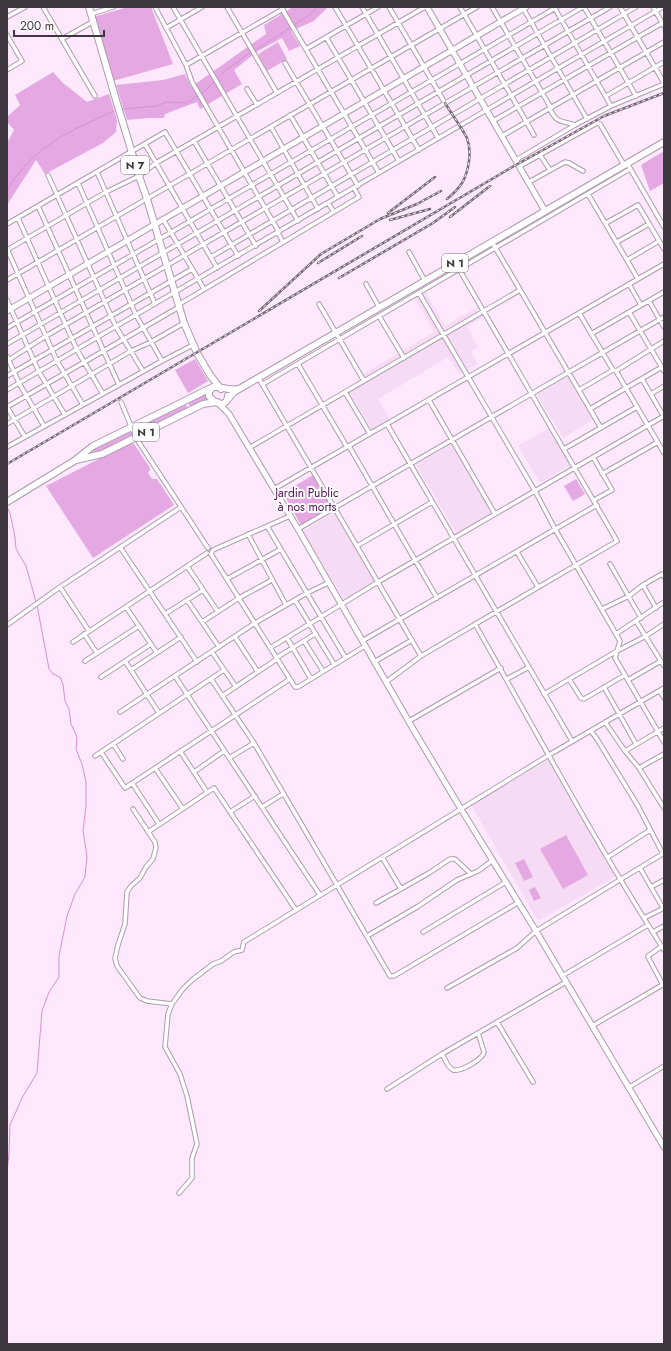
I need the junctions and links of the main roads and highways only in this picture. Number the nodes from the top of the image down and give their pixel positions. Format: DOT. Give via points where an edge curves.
graph roads {
  1 [pos="89,7"];
  2 [pos="426,7"];
  3 [pos="524,8"];
  4 [pos="452,50"];
  5 [pos="664,142"];
  6 [pos="545,211"];
  7 [pos="154,224"];
  8 [pos="9,310"];
  9 [pos="210,375"];
  10 [pos="246,385"];
  11 [pos="211,389"];
  12 [pos="221,389"];
  13 [pos="227,400"];
  14 [pos="217,403"];
  15 [pos="229,414"];
  16 [pos="74,461"];
  17 [pos="7,502"];
  18 [pos="664,1147"];
  1 -- 7 [label="highway, N 7"];
  2 -- 4 [label="main road"];
  3 -- 4 [label="main road"];
  4 -- 6 [label="main road"];
  4 -- 7 [label="main road"];
  5 -- 6 [label="highway, N 1" via="627,166"];
  6 -- 10 [label="highway, N 1"];
  7 -- 8 [label="main road"];
  7 -- 9 [label="highway, N 7" via="184,323"];
  9 -- 11 [label="highway, N 7"];
  9 -- 12 [label="highway, N 7"];
  10 -- 12 [label="highway, N 1" via="232,390"];
  10 -- 13 [label="highway, N 1"];
  11 -- 12 [label="highway"];
  11 -- 14 [label="highway" via="209,396"];
  11 -- 16 [label="highway, N 1" via="93,446"];
  12 -- 13 [label="highway" via="226,392"];
  13 -- 14 [label="highway" via="221,404"];
  13 -- 15 [label="main road"];
  14 -- 15 [label="main road"];
  14 -- 16 [label="highway, N 1" via="204,404 98,455"];
  15 -- 18 [label="main road" via="409,722"];
  16 -- 17 [label="highway, N 1"];
}
